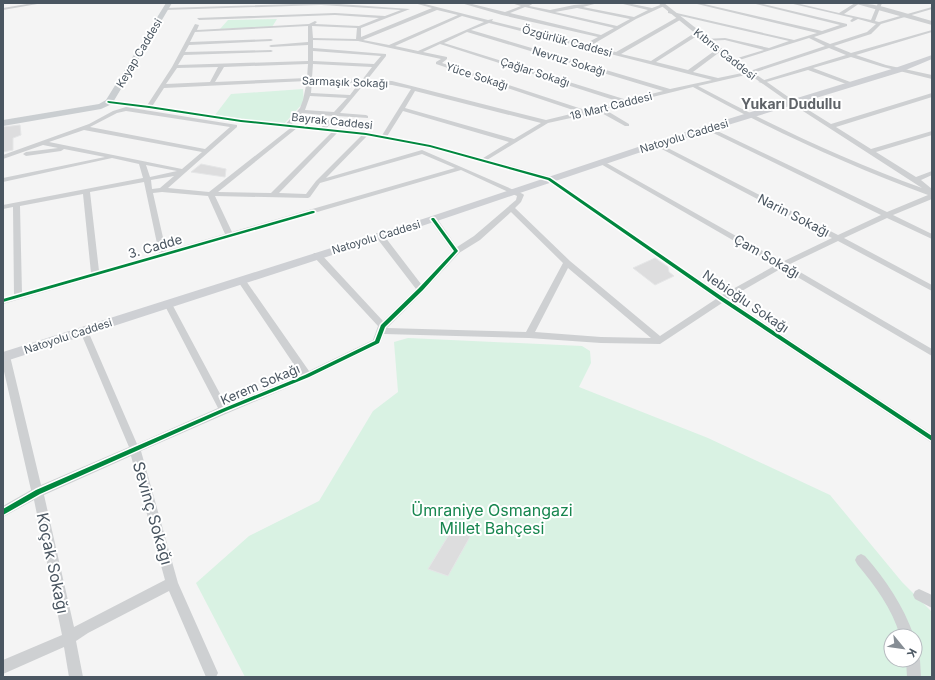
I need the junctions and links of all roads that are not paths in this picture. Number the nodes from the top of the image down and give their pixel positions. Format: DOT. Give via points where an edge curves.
graph roads {
  1 [pos="41,3"];
  2 [pos="416,3"];
  3 [pos="463,3"];
  4 [pos="513,3"];
  5 [pos="532,3"];
  6 [pos="596,3"];
  7 [pos="621,3"];
  8 [pos="695,3"];
  9 [pos="754,3"];
  10 [pos="791,3"];
  11 [pos="814,3"];
  12 [pos="857,3"];
  13 [pos="341,4"];
  14 [pos="422,4"];
  15 [pos="662,4"];
  16 [pos="523,5"];
  17 [pos="879,5"];
  18 [pos="167,6"];
  19 [pos="202,6"];
  20 [pos="574,6"];
  21 [pos="805,6"];
  22 [pos="437,8"];
  23 [pos="932,8"];
  24 [pos="3,9"];
  25 [pos="408,9"];
  26 [pos="653,10"];
  27 [pos="549,12"];
  28 [pos="670,12"];
  29 [pos="463,14"];
  30 [pos="504,14"];
  31 [pos="840,14"];
  32 [pos="327,15"];
  33 [pos="905,15"];
  34 [pos="499,16"];
  35 [pos="385,17"];
  36 [pos="634,18"];
  37 [pos="857,18"];
  38 [pos="199,19"];
  39 [pos="494,19"];
  40 [pos="678,19"];
  41 [pos="489,21"];
  42 [pos="872,22"];
  43 [pos="932,23"];
  44 [pos="879,24"];
  45 [pos="310,25"];
  46 [pos="845,25"];
  47 [pos="359,27"];
  48 [pos="275,28"];
  49 [pos="618,28"];
  50 [pos="195,31"];
  51 [pos="468,31"];
  52 [pos="932,31"];
  53 [pos="822,32"];
  54 [pos="698,34"];
  55 [pos="809,36"];
  56 [pos="604,37"];
  57 [pos="358,40"];
  58 [pos="706,40"];
  59 [pos="794,42"];
  60 [pos="441,43"];
  61 [pos="187,44"];
  62 [pos="311,44"];
  63 [pos="271,46"];
  64 [pos="391,46"];
  65 [pos="586,46"];
  66 [pos="827,46"];
  67 [pos="768,49"];
  68 [pos="719,50"];
  69 [pos="419,52"];
  70 [pos="182,54"];
  71 [pos="617,54"];
  72 [pos="854,56"];
  73 [pos="932,58"];
  74 [pos="733,61"];
  75 [pos="310,62"];
  76 [pos="652,63"];
  77 [pos="222,65"];
  78 [pos="376,66"];
  79 [pos="175,67"];
  80 [pos="808,68"];
  81 [pos="898,70"];
  82 [pos="266,72"];
  83 [pos="689,72"];
  84 [pos="748,73"];
  85 [pos="932,78"];
  86 [pos="309,79"];
  87 [pos="718,79"];
  88 [pos="212,82"];
  89 [pos="362,82"];
  90 [pos="762,82"];
  91 [pos="851,84"];
  92 [pos="163,86"];
  93 [pos="694,86"];
  94 [pos="413,90"];
  95 [pos="670,91"];
  96 [pos="308,94"];
  97 [pos="932,95"];
  98 [pos="351,97"];
  99 [pos="109,102"];
  100 [pos="628,102"];
  101 [pos="792,102"];
  102 [pos="149,107"];
  103 [pos="401,109"];
  104 [pos="599,110"];
  105 [pos="301,111"];
  106 [pos="587,113"];
  107 [pos="336,114"];
  108 [pos="748,116"];
  109 [pos="366,117"];
  110 [pos="546,122"];
  111 [pos="3,123"];
  112 [pos="627,125"];
  113 [pos="291,126"];
  114 [pos="832,126"];
  115 [pos="83,128"];
  116 [pos="707,128"];
  117 [pos="322,130"];
  118 [pos="336,131"];
  119 [pos="932,133"];
  120 [pos="366,134"];
  121 [pos="384,137"];
  122 [pos="514,141"];
  123 [pos="44,143"];
  124 [pos="656,144"];
  125 [pos="68,148"];
  126 [pos="208,150"];
  127 [pos="872,152"];
  128 [pos="6,157"];
  129 [pos="113,157"];
  130 [pos="482,161"];
  131 [pos="601,162"];
  132 [pos="142,163"];
  133 [pos="461,168"];
  134 [pos="185,172"];
  135 [pos="932,173"];
  136 [pos="148,179"];
  137 [pos="549,179"];
  138 [pos="3,180"];
  139 [pos="916,180"];
  140 [pos="318,182"];
  141 [pos="86,190"];
  142 [pos="162,190"];
  143 [pos="150,191"];
  144 [pos="513,191"];
  145 [pos="211,194"];
  146 [pos="932,194"];
  147 [pos="273,195"];
  148 [pos="16,204"];
  149 [pos="310,204"];
  150 [pos="3,207"];
  151 [pos="511,208"];
  152 [pos="887,215"];
  153 [pos="432,219"];
  154 [pos="229,235"];
  155 [pos="380,235"];
  156 [pos="932,237"];
  157 [pos="839,239"];
  158 [pos="456,251"];
  159 [pos="163,255"];
  160 [pos="317,255"];
  161 [pos="566,263"];
  162 [pos="782,265"];
  163 [pos="95,275"];
  164 [pos="241,280"];
  165 [pos="932,288"];
  166 [pos="421,289"];
  167 [pos="18,297"];
  168 [pos="722,299"];
  169 [pos="3,301"];
  170 [pos="168,304"];
  171 [pos="382,329"];
  172 [pos="84,331"];
  173 [pos="529,335"];
  174 [pos="660,341"];
  175 [pos="932,353"];
  176 [pos="4,357"];
  177 [pos="307,376"];
  178 [pos="224,410"];
  179 [pos="932,439"];
  180 [pos="135,450"];
  181 [pos="38,492"];
  182 [pos="3,512"];
  183 [pos="861,560"];
  184 [pos="172,583"];
  185 [pos="919,595"];
  186 [pos="932,602"];
  187 [pos="903,628"];
  188 [pos="70,638"];
  189 [pos="3,667"];
  190 [pos="211,673"];
  191 [pos="76,677"];
  1 -- 24 [label="street"];
  2 -- 14 [label="street, Özgürlük Caddesi"];
  3 -- 30 [label="street"];
  4 -- 16 [label="street"];
  5 -- 16 [label="street"];
  6 -- 20 [label="street"];
  7 -- 26 [label="street"];
  8 -- 53 [label="street"];
  9 -- 46 [label="street"];
  10 -- 21 [label="street"];
  11 -- 21 [label="street"];
  12 -- 17 [label="street"];
  12 -- 31 [label="street"];
  13 -- 19 [label="street"];
  13 -- 25 [label="street"];
  13 -- 32 [label="street"];
  14 -- 22 [label="street, Özgürlük Caddesi"];
  14 -- 25 [label="street"];
  15 -- 26 [label="street"];
  15 -- 28 [label="street, Kıbrıs Caddesi"];
  16 -- 27 [label="street"];
  16 -- 30 [label="street"];
  17 -- 33 [label="street"];
  17 -- 42 [label="street"];
  18 -- 19 [label="street"];
  18 -- 99 [label="main road, Keyap Caddesi"];
  19 -- 38 [label="street"];
  20 -- 27 [label="street"];
  20 -- 36 [label="street"];
  21 -- 31 [label="street"];
  22 -- 29 [label="street, Özgürlük Caddesi"];
  22 -- 57 [label="street"];
  23 -- 33 [label="street, 18 Mart Caddesi"];
  25 -- 35 [label="street"];
  26 -- 36 [label="street"];
  27 -- 49 [label="street"];
  28 -- 40 [label="street, Kıbrıs Caddesi"];
  28 -- 59 [label="street"];
  29 -- 41 [label="street, Özgürlük Caddesi"];
  29 -- 64 [label="street"];
  30 -- 34 [label="street"];
  30 -- 56 [label="street"];
  31 -- 37 [label="street"];
  32 -- 35 [label="street"];
  32 -- 38 [label="street"];
  32 -- 45 [label="street"];
  33 -- 43 [label="street"];
  33 -- 44 [label="street, 18 Mart Caddesi"];
  35 -- 47 [label="street"];
  36 -- 49 [label="street"];
  37 -- 42 [label="street"];
  37 -- 46 [label="street"];
  38 -- 50 [label="street"];
  39 -- 41 [label="street"];
  40 -- 54 [label="street, Kıbrıs Caddesi"];
  40 -- 71 [label="street"];
  41 -- 51 [label="street"];
  41 -- 65 [label="street, Özgürlük Caddesi"];
  42 -- 44 [label="street"];
  44 -- 66 [label="street, 18 Mart Caddesi" via="869,33"];
  45 -- 47 [label="street"];
  45 -- 48 [label="street"];
  45 -- 62 [label="street"];
  46 -- 53 [label="street"];
  47 -- 57 [label="street"];
  48 -- 50 [label="street"];
  48 -- 63 [label="street"];
  49 -- 56 [label="street"];
  50 -- 61 [label="street"];
  51 -- 60 [label="street"];
  51 -- 95 [label="street, Nevruz Sokağı"];
  52 -- 72 [label="street"];
  53 -- 55 [label="street"];
  54 -- 58 [label="street, Kıbrıs Caddesi"];
  54 -- 76 [label="street"];
  55 -- 59 [label="street"];
  55 -- 66 [label="street"];
  56 -- 65 [label="street"];
  57 -- 62 [label="street, Yüce Sokağı"];
  57 -- 64 [label="street, Yüce Sokağı"];
  58 -- 67 [label="street" via="727,39"];
  58 -- 68 [label="street, Kıbrıs Caddesi"];
  59 -- 67 [label="street"];
  60 -- 69 [label="street"];
  60 -- 100 [label="street, Çağlar Sokağı"];
  61 -- 63 [label="street"];
  61 -- 70 [label="street"];
  62 -- 63 [label="street"];
  62 -- 75 [label="street"];
  62 -- 78 [label="street" via="384,55"];
  63 -- 70 [label="street"];
  63 -- 82 [label="street"];
  64 -- 69 [label="street, Yüce Sokağı"];
  65 -- 71 [label="street, Özgürlük Caddesi"];
  66 -- 72 [label="street"];
  66 -- 84 [label="street, 18 Mart Caddesi"];
  67 -- 74 [label="street"];
  68 -- 74 [label="street, Kıbrıs Caddesi"];
  68 -- 83 [label="street"];
  69 -- 106 [label="street, Yüce Sokağı" via="445,58 438,62"];
  70 -- 79 [label="street"];
  71 -- 76 [label="street, Özgürlük Caddesi"];
  72 -- 80 [label="street"];
  72 -- 81 [label="street"];
  73 -- 81 [label="main road, Natoyolu Caddesi"];
  74 -- 84 [label="street, Kıbrıs Caddesi"];
  75 -- 78 [label="street"];
  75 -- 82 [label="street"];
  75 -- 86 [label="street"];
  76 -- 83 [label="street, Özgürlük Caddesi"];
  77 -- 79 [label="street"];
  77 -- 82 [label="street"];
  77 -- 88 [label="street"];
  78 -- 89 [label="street"];
  79 -- 92 [label="street"];
  80 -- 90 [label="street"];
  80 -- 91 [label="street"];
  81 -- 85 [label="street"];
  81 -- 91 [label="main road, Natoyolu Caddesi"];
  82 -- 86 [label="street, Sarmaşık Sokağı"];
  82 -- 88 [label="street, Sarmaşık Sokağı"];
  83 -- 87 [label="street, Özgürlük Caddesi"];
  84 -- 87 [label="street, 18 Mart Caddesi"];
  84 -- 90 [label="street, Kıbrıs Caddesi"];
  86 -- 89 [label="street, Sarmaşık Sokağı"];
  86 -- 96 [label="street"];
  87 -- 93 [label="street, 18 Mart Caddesi"];
  88 -- 92 [label="street, Sarmaşık Sokağı"];
  89 -- 94 [label="street, Sarmaşık Sokağı" via="392,83"];
  89 -- 98 [label="street"];
  90 -- 101 [label="street, Kıbrıs Caddesi"];
  91 -- 101 [label="main road, Natoyolu Caddesi"];
  92 -- 102 [label="street"];
  93 -- 95 [label="street, 18 Mart Caddesi"];
  93 -- 108 [label="street"];
  94 -- 103 [label="street"];
  94 -- 110 [label="street, Sarmaşık Sokağı"];
  95 -- 100 [label="street, 18 Mart Caddesi"];
  96 -- 98 [label="street"];
  96 -- 105 [label="street"];
  97 -- 114 [label="street"];
  98 -- 107 [label="street"];
  99 -- 102 [label="street, Bayrak Caddesi"];
  99 -- 111 [label="main road, Bayrak Caddesi" via="101,106"];
  100 -- 104 [label="street, 18 Mart Caddesi"];
  101 -- 108 [label="main road, Natoyolu Caddesi"];
  101 -- 114 [label="street"];
  102 -- 113 [label="street, Bayrak Caddesi"];
  103 -- 121 [label="street"];
  103 -- 122 [label="street"];
  104 -- 106 [label="street, 18 Mart Caddesi"];
  104 -- 112 [label="street"];
  105 -- 107 [label="street"];
  105 -- 113 [label="street"];
  106 -- 110 [label="street, 18 Mart Caddesi"];
  107 -- 109 [label="street"];
  107 -- 117 [label="street"];
  108 -- 116 [label="main road, Natoyolu Caddesi"];
  108 -- 146 [label="street" via="846,160"];
  110 -- 122 [label="street, 18 Mart Caddesi"];
  113 -- 117 [label="street, Bayrak Caddesi"];
  113 -- 145 [label="street" via="278,141"];
  114 -- 127 [label="street"];
  115 -- 123 [label="street"];
  115 -- 126 [label="street"];
  115 -- 126 [label="street" via="126,109 235,126"];
  116 -- 124 [label="main road, Natoyolu Caddesi"];
  116 -- 152 [label="street"];
  117 -- 118 [label="street, Bayrak Caddesi"];
  118 -- 120 [label="street, Bayrak Caddesi"];
  118 -- 147 [label="street"];
  119 -- 127 [label="street"];
  120 -- 121 [label="street, Bayrak Caddesi"];
  120 -- 140 [label="street"];
  121 -- 130 [label="street, Bayrak Caddesi" via="430,146"];
  122 -- 130 [label="street, 18 Mart Caddesi"];
  123 -- 125 [label="street"];
  123 -- 128 [label="street"];
  124 -- 131 [label="main road, Natoyolu Caddesi"];
  124 -- 157 [label="street, Narin Sokağı"];
  125 -- 128 [label="street"];
  125 -- 129 [label="street"];
  126 -- 134 [label="street"];
  127 -- 139 [label="street"];
  129 -- 132 [label="street"];
  129 -- 138 [label="street"];
  130 -- 137 [label="street, Bayrak Caddesi"];
  131 -- 137 [label="main road, Natoyolu Caddesi"];
  131 -- 162 [label="street, Çam Sokağı"];
  132 -- 134 [label="street"];
  132 -- 136 [label="street"];
  133 -- 140 [label="street" via="422,152"];
  133 -- 144 [label="street"];
  133 -- 149 [label="street, 3. Cadde"];
  134 -- 136 [label="street"];
  134 -- 142 [label="street"];
  135 -- 139 [label="street"];
  136 -- 141 [label="street"];
  136 -- 143 [label="street"];
  137 -- 144 [label="main road, Natoyolu Caddesi"];
  137 -- 168 [label="street, Nebioğlu Sokağı"];
  139 -- 146 [label="street"];
  140 -- 149 [label="street"];
  141 -- 148 [label="street"];
  141 -- 163 [label="street"];
  142 -- 143 [label="street"];
  142 -- 145 [label="street"];
  143 -- 159 [label="street"];
  144 -- 151 [label="street, Kerem Sokağı" via="521,195"];
  144 -- 153 [label="main road, Natoyolu Caddesi"];
  145 -- 147 [label="street"];
  145 -- 154 [label="street"];
  146 -- 152 [label="street"];
  147 -- 149 [label="street"];
  148 -- 150 [label="street"];
  148 -- 167 [label="street"];
  149 -- 154 [label="street, 3. Cadde"];
  151 -- 158 [label="street, Kerem Sokağı" via="477,238"];
  151 -- 161 [label="street"];
  152 -- 156 [label="street"];
  152 -- 157 [label="street"];
  153 -- 155 [label="main road, Natoyolu Caddesi"];
  153 -- 158 [label="street"];
  154 -- 159 [label="street, 3. Cadde"];
  155 -- 160 [label="main road, Natoyolu Caddesi"];
  155 -- 166 [label="street"];
  157 -- 162 [label="street"];
  157 -- 165 [label="street, Narin Sokağı"];
  158 -- 166 [label="street, Kerem Sokağı"];
  159 -- 163 [label="street, 3. Cadde"];
  160 -- 164 [label="main road, Natoyolu Caddesi"];
  160 -- 171 [label="street"];
  161 -- 173 [label="street"];
  161 -- 174 [label="street"];
  162 -- 168 [label="street"];
  162 -- 175 [label="street, Çam Sokağı"];
  163 -- 167 [label="street, 3. Cadde"];
  164 -- 170 [label="main road, Natoyolu Caddesi"];
  164 -- 177 [label="street"];
  166 -- 171 [label="street, Kerem Sokağı"];
  167 -- 169 [label="street, 3. Cadde"];
  168 -- 174 [label="street"];
  168 -- 179 [label="street, Nebioğlu Sokağı"];
  170 -- 172 [label="main road, Natoyolu Caddesi"];
  170 -- 178 [label="street"];
  171 -- 173 [label="street"];
  171 -- 177 [label="street, Kerem Sokağı" via="377,342"];
  172 -- 176 [label="main road, Natoyolu Caddesi"];
  172 -- 180 [label="street, Sevinç Sokağı"];
  173 -- 174 [label="street"];
  176 -- 181 [label="street, Koçak Sokağı"];
  177 -- 178 [label="street, Kerem Sokağı"];
  178 -- 180 [label="street, Kerem Sokağı"];
  180 -- 181 [label="street, Kerem Sokağı"];
  180 -- 184 [label="street, Sevinç Sokağı"];
  181 -- 182 [label="street, Kerem Sokağı"];
  181 -- 188 [label="street, Koçak Sokağı"];
  183 -- 187 [label="street" via="890,599"];
  184 -- 188 [label="street" via="84,628"];
  184 -- 190 [label="street, Sevinç Sokağı"];
  185 -- 186 [label="street"];
  188 -- 189 [label="street"];
  188 -- 191 [label="street, Koçak Sokağı"];
}
